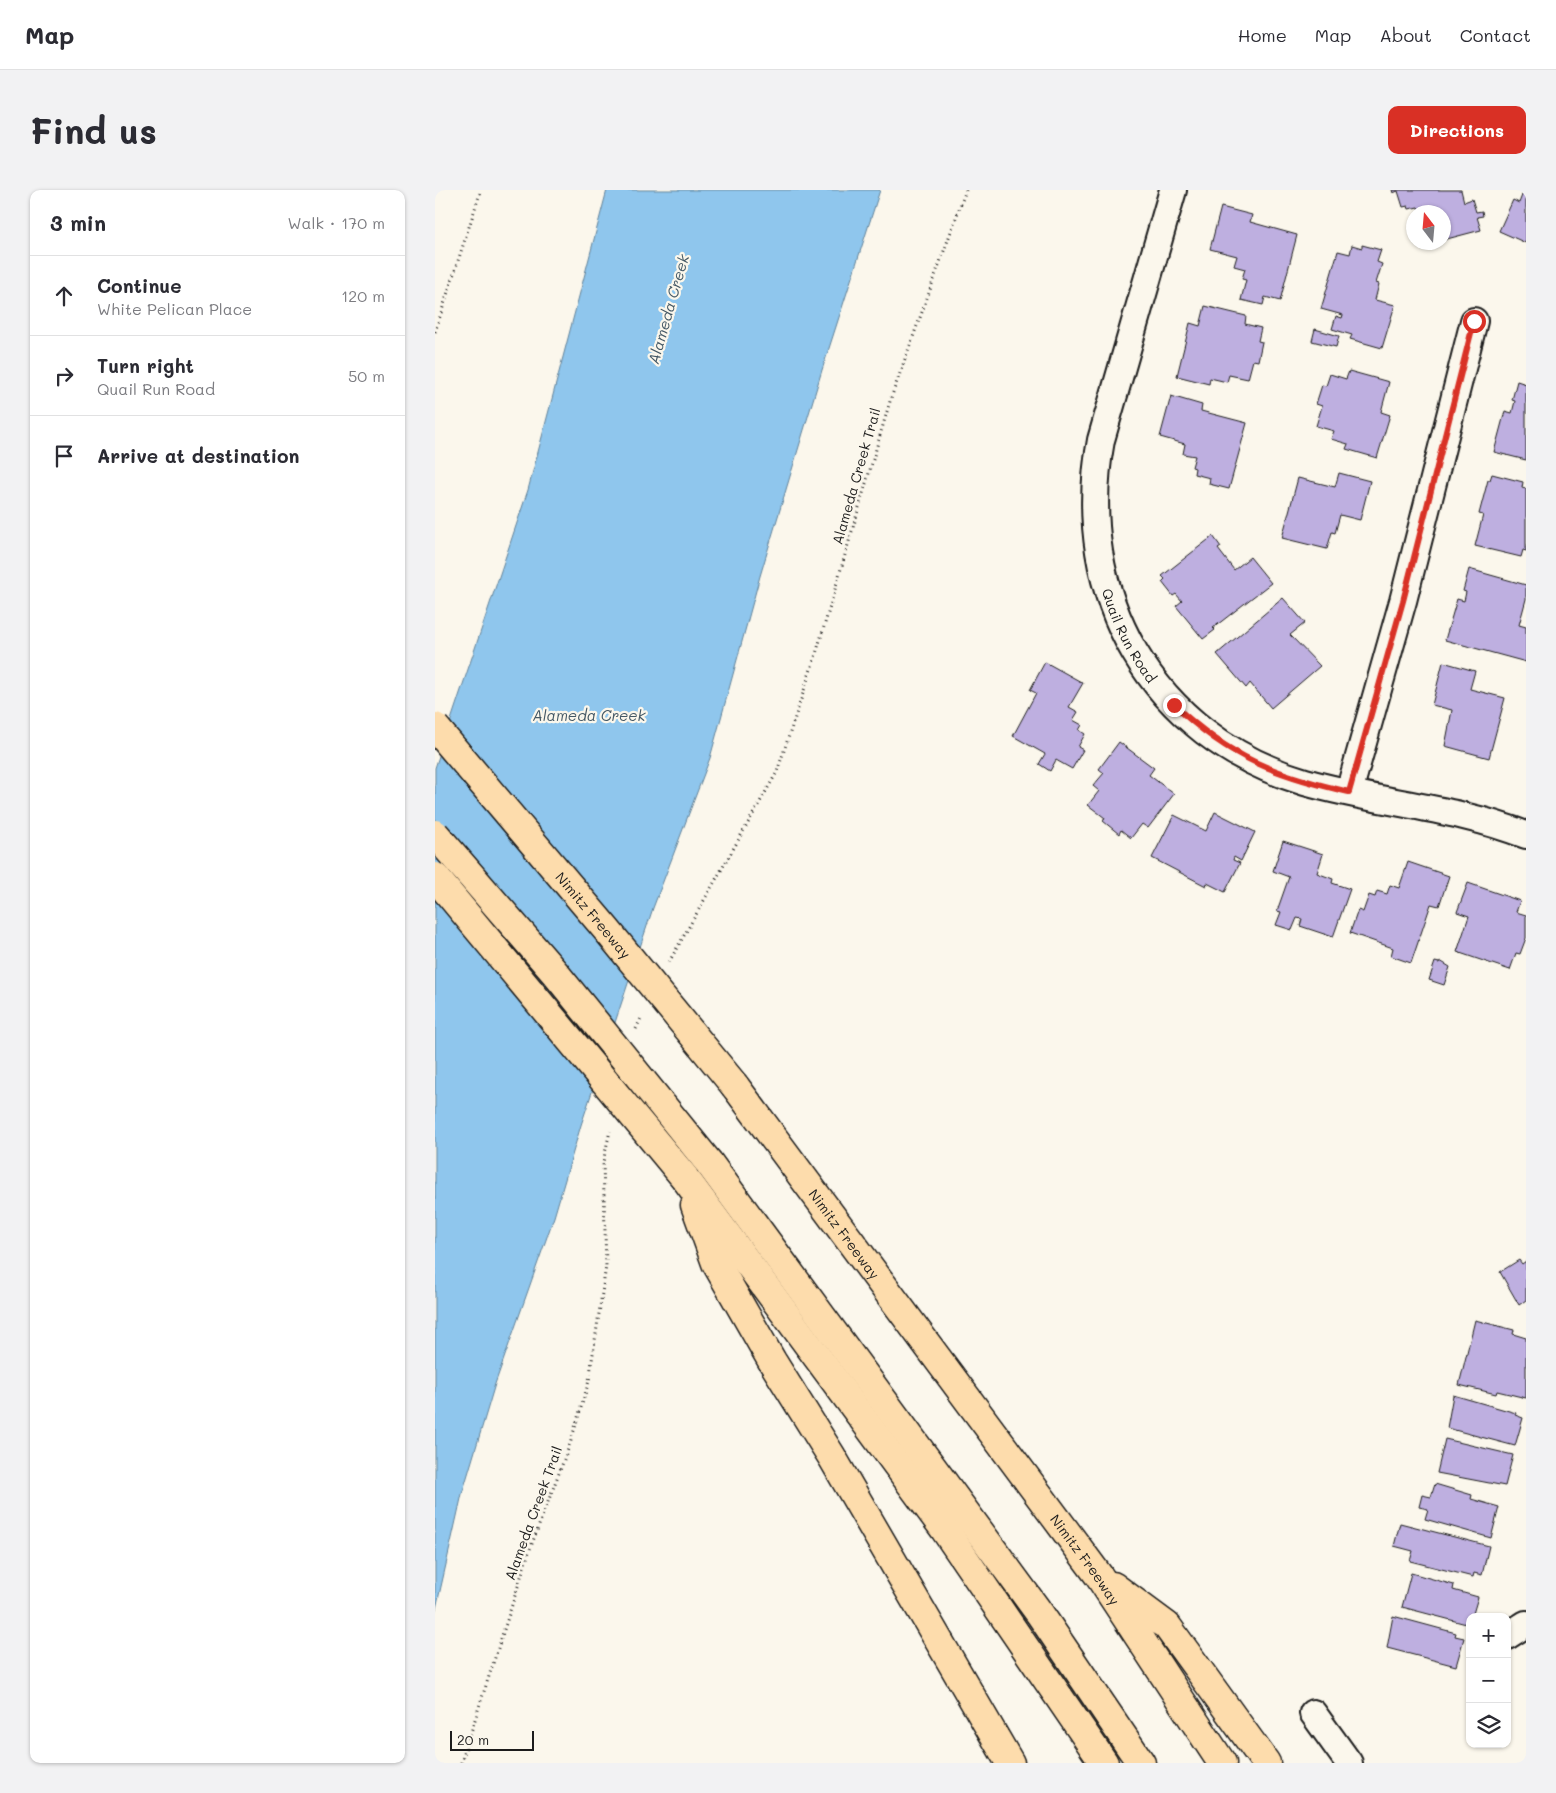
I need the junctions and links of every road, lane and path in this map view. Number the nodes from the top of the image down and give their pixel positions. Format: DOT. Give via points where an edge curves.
graph roads {
  1 [pos="481,190"];
  2 [pos="966,190"];
  3 [pos="1173,190"];
  4 [pos="1474,321"];
  5 [pos="435,332"];
  6 [pos="435,728"];
  7 [pos="777,772"];
  8 [pos="1349,792"];
  9 [pos="435,834"];
  10 [pos="1526,835"];
  11 [pos="435,877"];
  12 [pos="685,1178"];
  13 [pos="605,1266"];
  14 [pos="1099,1576"];
  15 [pos="1526,1624"];
  16 [pos="1511,1633"];
  17 [pos="1313,1713"];
  18 [pos="461,1763"];
  19 [pos="1011,1763"];
  20 [pos="1104,1763"];
  21 [pos="1141,1763"];
  22 [pos="1222,1763"];
  23 [pos="1266,1763"];
  24 [pos="1349,1763"];
  1 -- 5 [label="path"];
  2 -- 7 [label="path, Alameda Creek Trail" via="891,398 816,654"];
  3 -- 8 [label="street, Quail Run Road" via="1096,467 1095,523 1105,587 1120,627 1145,669 1174,705 1212,738 1256,764 1306,782"];
  4 -- 8 [label="street" via="1403,601"];
  6 -- 14 [label="highway, Nimitz Freeway, bridge" via="606,928 735,1086"];
  8 -- 10 [label="street, Quail Run Road" via="1436,809"];
  9 -- 21 [label="highway, bridge" via="556,974 709,1163 1034,1606"];
  11 -- 12 [label="highway, bridge"];
  12 -- 19 [label="highway" via="716,1263"];
  12 -- 20 [label="highway" via="945,1530"];
  13 -- 18 [label="path, Alameda Creek Trail" via="589,1381 570,1444 530,1548"];
  14 -- 22 [label="highway, Nimitz Freeway"];
  14 -- 23 [label="highway" via="1167,1626"];
  15 -- 16 [label="street"];
  17 -- 24 [label="street"];
}
